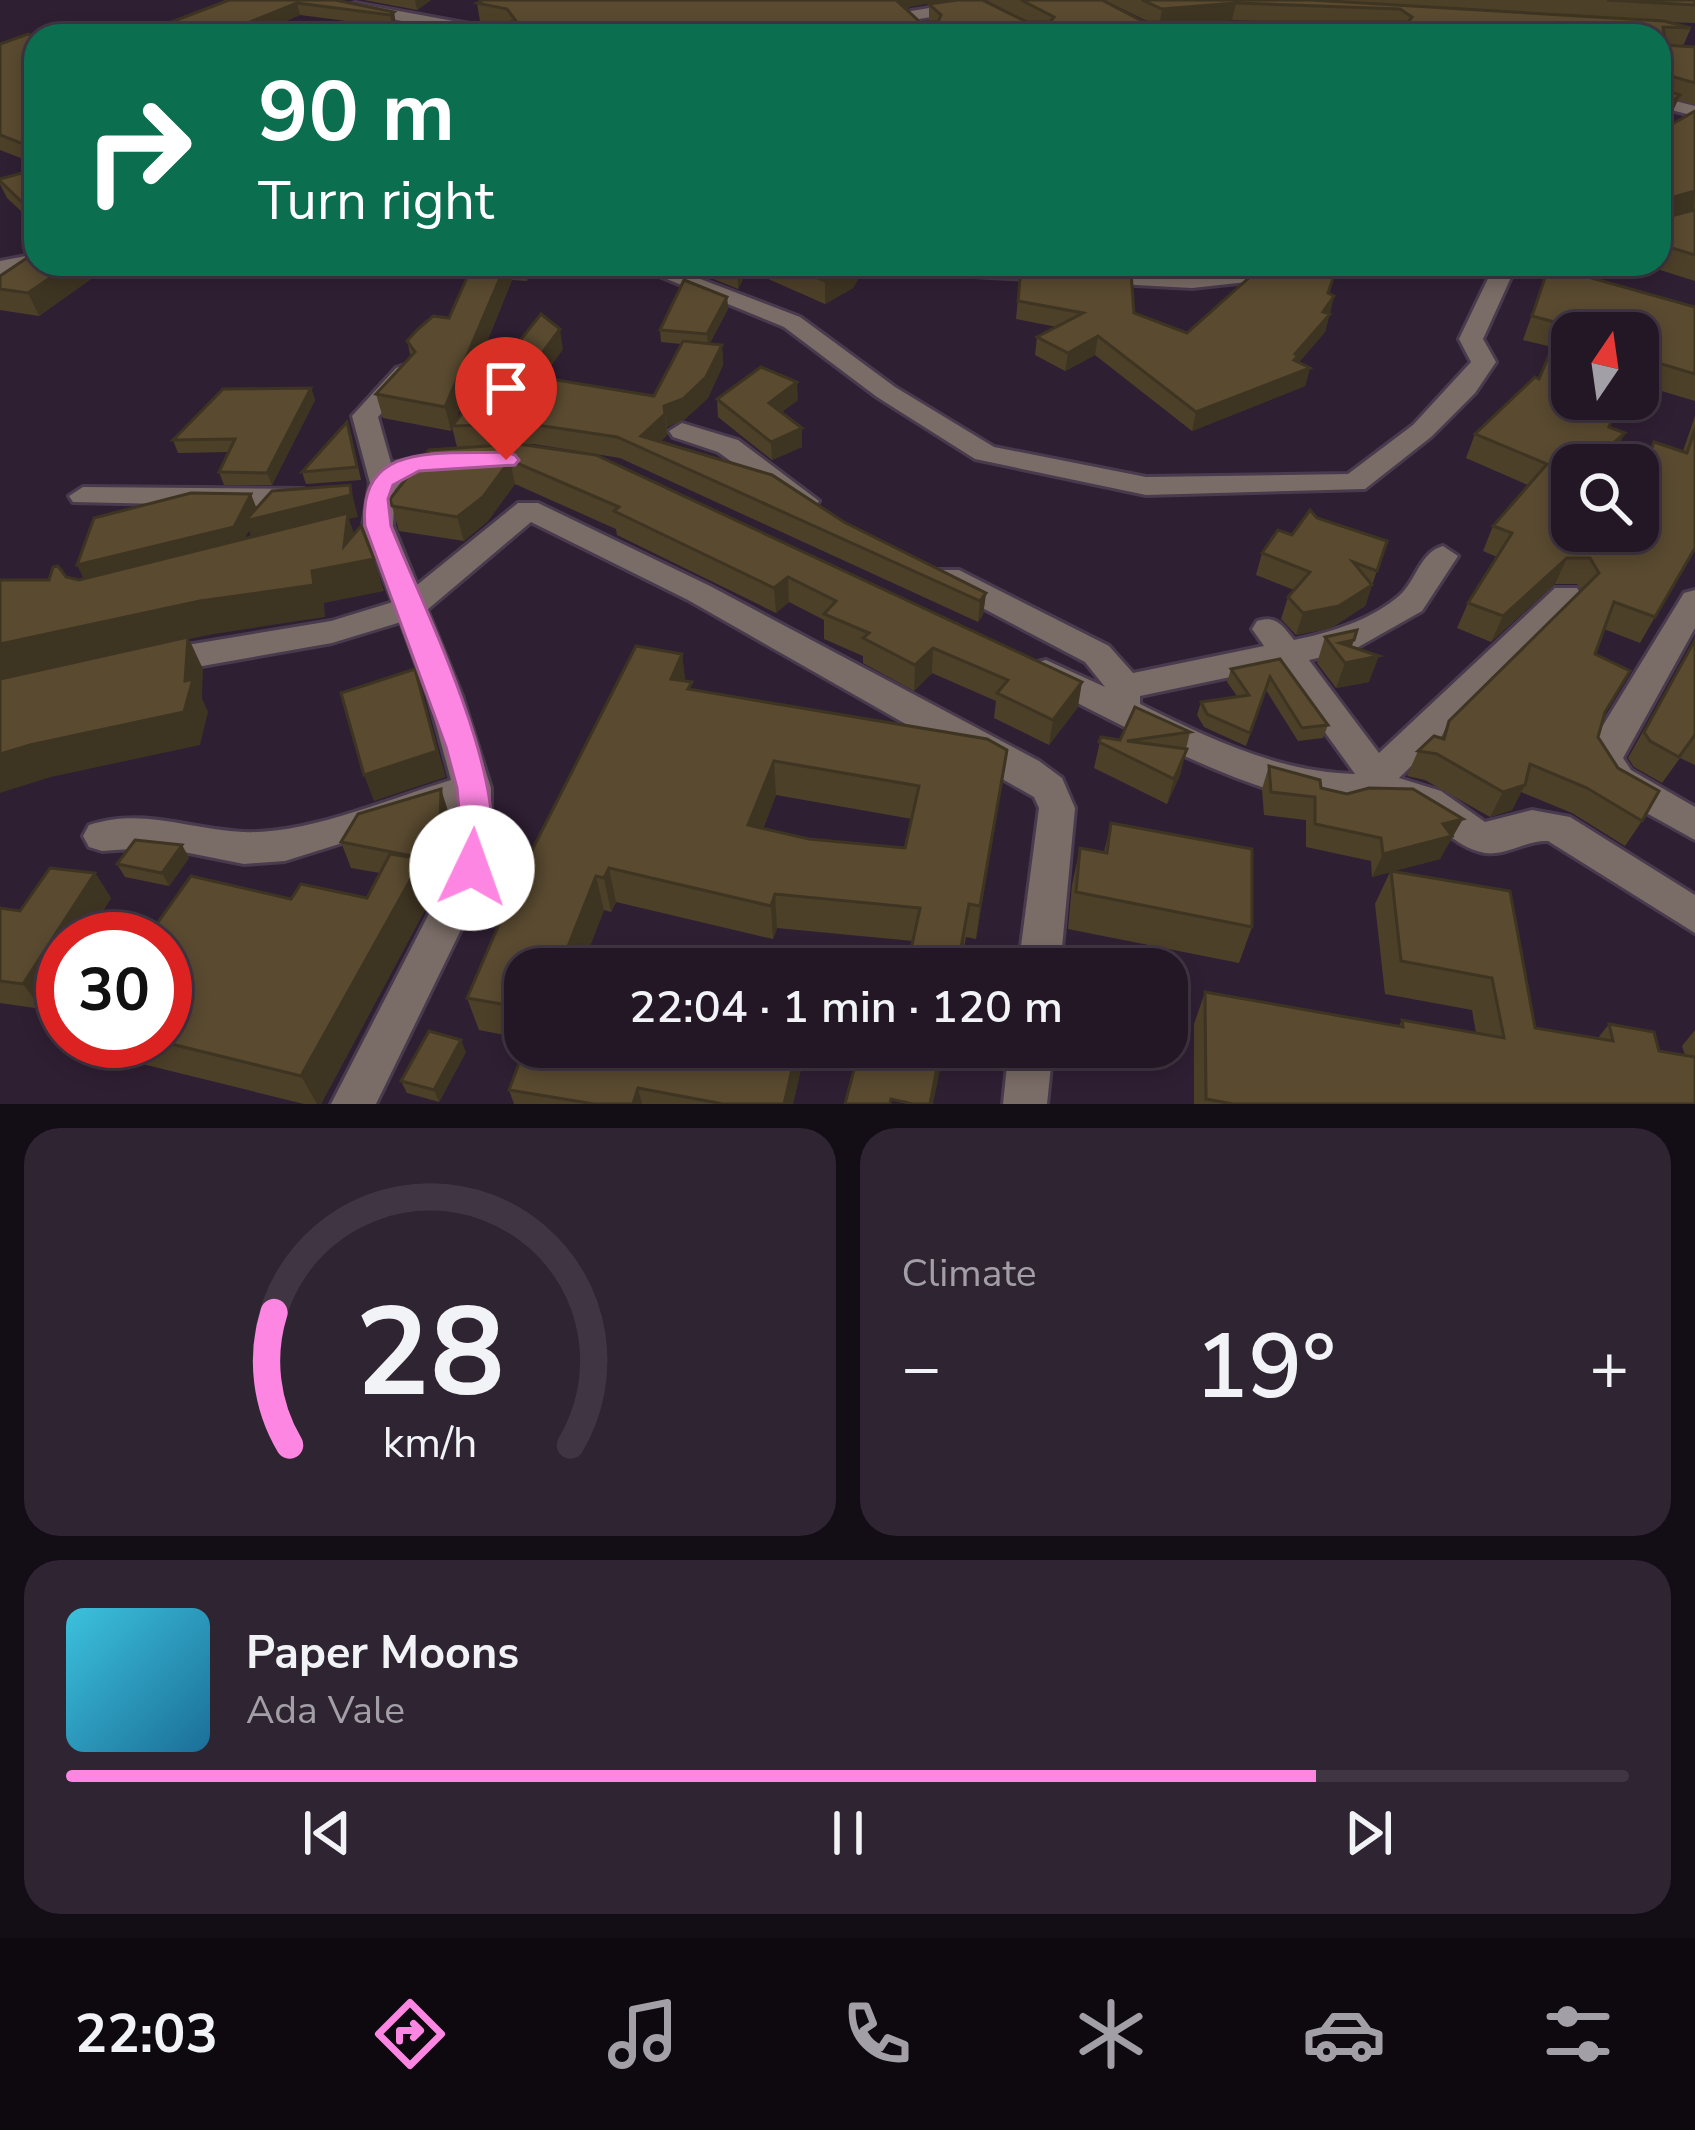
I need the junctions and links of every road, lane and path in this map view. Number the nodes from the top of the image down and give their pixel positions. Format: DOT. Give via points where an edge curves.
graph roads {
  1 [pos="344,7"];
  2 [pos="439,24"];
  3 [pos="915,24"];
  4 [pos="1014,24"];
  5 [pos="1695,112"];
  6 [pos="1677,125"];
  7 [pos="668,276"];
  8 [pos="1100,276"];
  9 [pos="1238,276"];
  10 [pos="1500,276"];
  11 [pos="405,373"];
  12 [pos="682,431"];
  13 [pos="495,460"];
  14 [pos="82,496"];
  15 [pos="364,503"];
  16 [pos="834,520"];
  17 [pos="1443,556"];
  18 [pos="929,568"];
  19 [pos="1566,596"];
  20 [pos="1695,601"];
  21 [pos="408,609"];
  22 [pos="1277,643"];
  23 [pos="1016,658"];
  24 [pos="132,668"];
  25 [pos="1124,698"];
  26 [pos="1382,784"];
  27 [pos="473,788"];
  28 [pos="1695,825"];
  29 [pos="102,836"];
  30 [pos="1695,916"];
  31 [pos="1041,948"];
  32 [pos="1029,1068"];
  33 [pos="353,1104"];
  34 [pos="1025,1104"];
  1 -- 2 [label="street"];
  3 -- 4 [label="street" via="911,16 971,4"];
  5 -- 6 [label="street"];
  7 -- 10 [label="street" via="792,322 985,453 1146,486 1355,483 1466,388 1484,362 1471,339"];
  8 -- 9 [label="street"];
  11 -- 15 [label="street" via="365,416"];
  12 -- 16 [label="street" via="756,462"];
  13 -- 15 [label="street" via="413,464"];
  14 -- 15 [label="street"];
  15 -- 21 [label="street"];
  17 -- 22 [label="street" via="1411,603 1380,623 1342,642"];
  18 -- 25 [label="street" via="1097,653 1115,669"];
  19 -- 26 [label="street"];
  20 -- 28 [label="street" via="1605,760 1618,780"];
  21 -- 24 [label="street" via="332,632"];
  21 -- 27 [label="street"];
  21 -- 31 [label="street" via="534,500 1048,788 1057,808"];
  22 -- 25 [label="street"];
  22 -- 26 [label="street"];
  23 -- 25 [label="street"];
  25 -- 26 [label="street" via="1291,782 1337,792"];
  26 -- 30 [label="street" via="1481,836 1537,822 1557,828"];
  27 -- 29 [label="street" via="285,845 244,848 159,832"];
  27 -- 33 [label="street" via="472,868"];
  32 -- 34 [label="street"];
}
